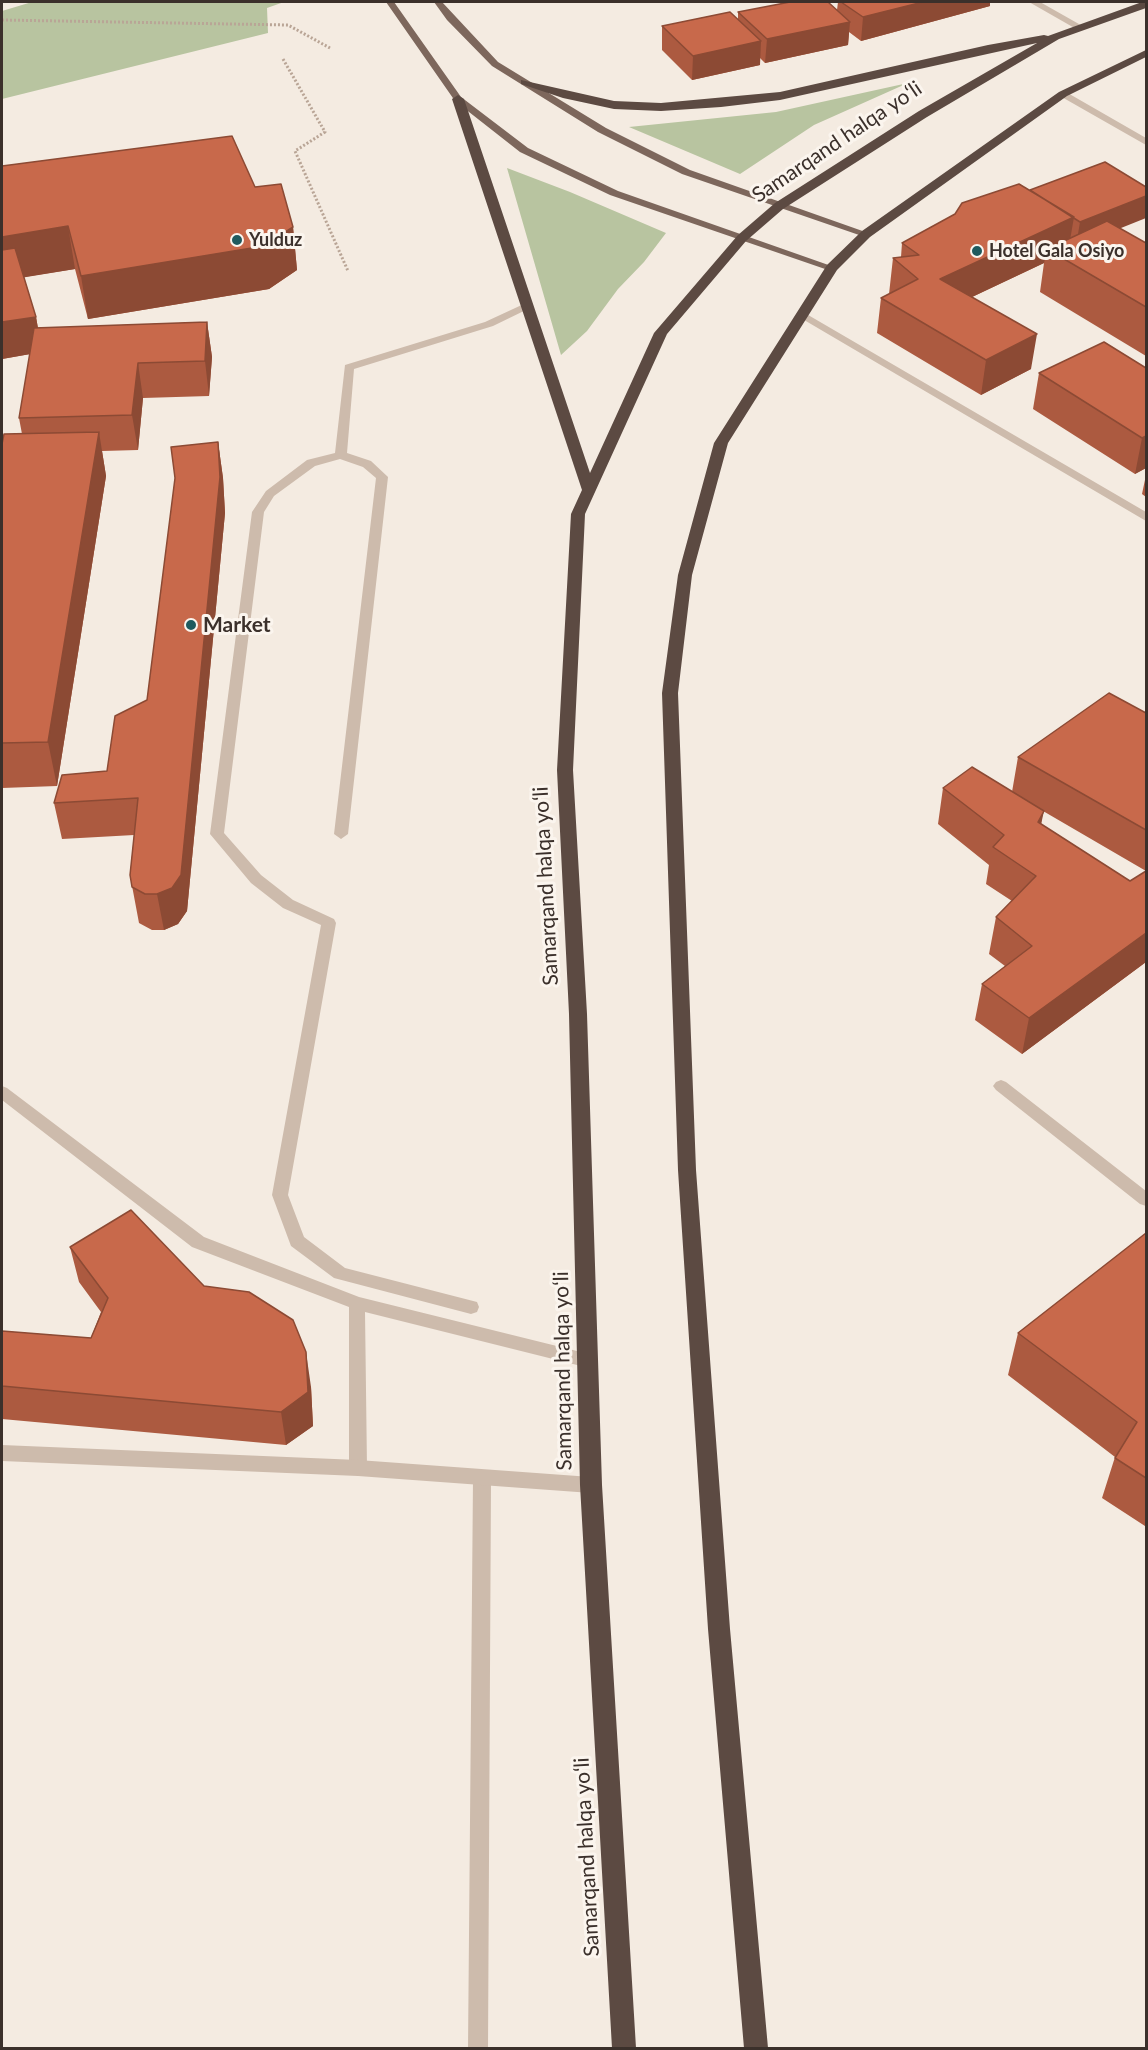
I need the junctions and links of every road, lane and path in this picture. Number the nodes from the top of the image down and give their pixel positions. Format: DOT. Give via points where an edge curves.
graph roads {
  1 [pos="390,2"];
  2 [pos="438,2"];
  3 [pos="1034,2"];
  4 [pos="1146,4"];
  5 [pos="2,20"];
  6 [pos="1081,28"];
  7 [pos="1055,37"];
  8 [pos="330,48"];
  9 [pos="1146,53"];
  10 [pos="282,59"];
  11 [pos="525,82"];
  12 [pos="1063,94"];
  13 [pos="458,99"];
  14 [pos="1146,129"];
  15 [pos="1135,134"];
  16 [pos="1146,142"];
  17 [pos="779,206"];
  18 [pos="866,234"];
  19 [pos="742,238"];
  20 [pos="832,268"];
  21 [pos="348,271"];
  22 [pos="526,306"];
  23 [pos="803,315"];
  24 [pos="341,455"];
  25 [pos="588,489"];
  26 [pos="1146,517"];
  27 [pos="341,834"];
  28 [pos="1001,1086"];
  29 [pos="2,1092"];
  30 [pos="1146,1200"];
  31 [pos="357,1303"];
  32 [pos="471,1307"];
  33 [pos="589,1362"];
  34 [pos="2,1453"];
  35 [pos="358,1468"];
  36 [pos="482,1479"];
  37 [pos="591,1485"];
  38 [pos="478,2049"];
  39 [pos="624,2049"];
  40 [pos="756,2049"];
  1 -- 13 [label="main road"];
  2 -- 11 [label="main road" via="495,64"];
  3 -- 6 [label="street"];
  4 -- 6 [label="highway, Samarqand halqa yoʻli"];
  5 -- 8 [label="path" via="288,25"];
  6 -- 7 [label="highway, Samarqand halqa yoʻli"];
  7 -- 11 [label="highway" via="988,48 780,96 721,103 614,105 567,96"];
  7 -- 17 [label="highway, Samarqand halqa yoʻli" via="923,114"];
  9 -- 12 [label="highway"];
  10 -- 21 [label="path" via="325,132 295,151"];
  11 -- 17 [label="main road" via="602,130 686,172"];
  12 -- 15 [label="street"];
  12 -- 18 [label="highway"];
  13 -- 19 [label="main road" via="524,150 577,177"];
  13 -- 22 [label="highway"];
  14 -- 15 [label="street"];
  15 -- 16 [label="street"];
  17 -- 18 [label="main road"];
  17 -- 19 [label="highway, Samarqand halqa yoʻli"];
  18 -- 20 [label="highway"];
  19 -- 20 [label="main road"];
  19 -- 25 [label="highway, Samarqand halqa yoʻli" via="661,333"];
  20 -- 23 [label="highway"];
  22 -- 24 [label="street" via="489,324 349,367"];
  22 -- 25 [label="highway"];
  23 -- 26 [label="street"];
  23 -- 40 [label="highway" via="721,443 685,575 670,693 687,1170 719,1629"];
  24 -- 27 [label="street" via="367,464 382,477"];
  24 -- 32 [label="street" via="311,463 270,494 258,512 217,834 256,879 288,904 329,923 280,1196 297,1241 340,1273"];
  25 -- 33 [label="highway, Samarqand halqa yoʻli" via="578,514 565,770"];
  28 -- 30 [label="street"];
  29 -- 31 [label="street" via="198,1242"];
  31 -- 33 [label="street"];
  31 -- 35 [label="street"];
  33 -- 37 [label="highway, Samarqand halqa yoʻli"];
  34 -- 35 [label="street"];
  35 -- 36 [label="street"];
  36 -- 37 [label="street"];
  36 -- 38 [label="street"];
  37 -- 39 [label="highway, Samarqand halqa yoʻli"];
}
